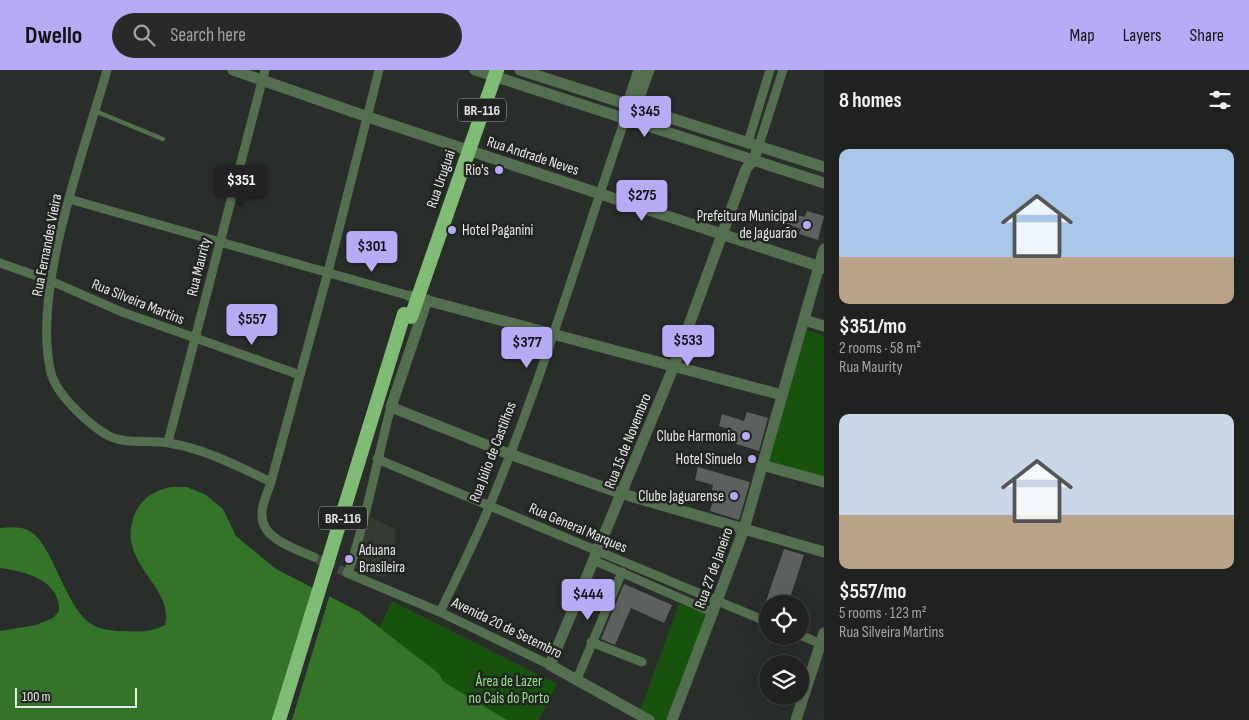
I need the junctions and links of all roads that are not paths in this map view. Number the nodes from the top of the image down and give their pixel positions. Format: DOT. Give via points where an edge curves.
graph roads {
  1 [pos="107,70"];
  2 [pos="233,70"];
  3 [pos="379,70"];
  4 [pos="520,70"];
  5 [pos="640,70"];
  6 [pos="649,70"];
  7 [pos="770,70"];
  8 [pos="783,70"];
  9 [pos="488,72"];
  10 [pos="264,75"];
  11 [pos="569,85"];
  12 [pos="565,99"];
  13 [pos="632,105"];
  14 [pos="96,111"];
  15 [pos="368,117"];
  16 [pos="625,121"];
  17 [pos="163,139"];
  18 [pos="754,144"];
  19 [pos="464,149"];
  20 [pos="749,158"];
  21 [pos="824,167"];
  22 [pos="824,183"];
  23 [pos="599,194"];
  24 [pos="69,199"];
  25 [pos="722,235"];
  26 [pos="219,243"];
  27 [pos="824,249"];
  28 [pos="0,263"];
  29 [pos="821,268"];
  30 [pos="328,272"];
  31 [pos="51,281"];
  32 [pos="418,298"];
  33 [pos="408,316"];
  34 [pos="804,320"];
  35 [pos="824,326"];
  36 [pos="553,333"];
  37 [pos="195,340"];
  38 [pos="674,366"];
  39 [pos="300,375"];
  40 [pos="782,395"];
  41 [pos="391,407"];
  42 [pos="168,442"];
  43 [pos="509,454"];
  44 [pos="377,459"];
  45 [pos="762,465"];
  46 [pos="271,482"];
  47 [pos="824,482"];
  48 [pos="623,494"];
  49 [pos="490,506"];
  50 [pos="744,529"];
  51 [pos="824,552"];
  52 [pos="595,556"];
  53 [pos="314,557"];
  54 [pos="622,572"];
  55 [pos="716,607"];
  56 [pos="440,612"];
  57 [pos="759,619"];
  58 [pos="809,637"];
  59 [pos="823,641"];
  60 [pos="591,642"];
  61 [pos="642,662"];
  62 [pos="550,665"];
  63 [pos="577,679"];
  64 [pos="279,720"];
  65 [pos="286,720"];
  66 [pos="649,720"];
  67 [pos="672,720"];
  68 [pos="796,720"];
  1 -- 14 [label="street, Rua Fernandes Vieira"];
  2 -- 10 [label="street, Rua Andrade Neves"];
  3 -- 15 [label="street"];
  4 -- 11 [label="street"];
  5 -- 13 [label="street, Rua Júlio de Castilhos"];
  6 -- 13 [label="street, Rua Júlio de Castilhos"];
  7 -- 18 [label="street, Rua 15 de Novembro"];
  8 -- 18 [label="street, Rua 15 de Novembro"];
  9 -- 12 [label="street"];
  9 -- 19 [label="highway, Rua Uruguai / BR-116"];
  10 -- 15 [label="street, Rua Andrade Neves"];
  10 -- 26 [label="street, Rua Maurity"];
  11 -- 12 [label="street"];
  11 -- 13 [label="street"];
  12 -- 16 [label="street"];
  13 -- 16 [label="street, Rua Júlio de Castilhos"];
  13 -- 18 [label="street"];
  14 -- 17 [label="lane"];
  14 -- 24 [label="street, Rua Fernandes Vieira"];
  15 -- 19 [label="street, Rua Andrade Neves"];
  15 -- 30 [label="street"];
  16 -- 20 [label="street"];
  16 -- 23 [label="street, Rua Júlio de Castilhos"];
  18 -- 20 [label="street, Rua 15 de Novembro"];
  18 -- 21 [label="street"];
  19 -- 23 [label="street, Rua Andrade Neves"];
  19 -- 32 [label="highway, Rua Uruguai / BR-116"];
  20 -- 22 [label="street"];
  20 -- 25 [label="street, Rua 15 de Novembro"];
  23 -- 25 [label="street, Rua Andrade Neves"];
  23 -- 36 [label="street, Rua Júlio de Castilhos"];
  24 -- 26 [label="street"];
  24 -- 31 [label="street, Rua Fernandes Vieira"];
  25 -- 29 [label="street, Rua Andrade Neves"];
  25 -- 38 [label="street, Rua 15 de Novembro"];
  26 -- 30 [label="street"];
  26 -- 37 [label="street, Rua Maurity"];
  27 -- 29 [label="street, Rua 27 de Janeiro"];
  28 -- 31 [label="street, Rua Silveira Martins"];
  29 -- 34 [label="street, Rua 27 de Janeiro"];
  30 -- 32 [label="street"];
  30 -- 39 [label="street"];
  31 -- 37 [label="street, Rua Silveira Martins"];
  31 -- 42 [label="street, Rua Fernandes Vieira" via="46,333 51,374 58,390 94,427 111,437 138,442"];
  32 -- 33 [label="highway, BR-116"];
  32 -- 36 [label="street"];
  32 -- 41 [label="street"];
  33 -- 64 [label="highway, BR-116, bridge"];
  33 -- 65 [label="highway, BR-116"];
  34 -- 35 [label="street"];
  34 -- 40 [label="street, Rua 27 de Janeiro"];
  36 -- 38 [label="street"];
  36 -- 43 [label="street, Rua Júlio de Castilhos"];
  37 -- 39 [label="street, Rua Silveira Martins"];
  37 -- 42 [label="street, Rua Maurity"];
  38 -- 40 [label="street"];
  38 -- 48 [label="street, Rua 15 de Novembro"];
  39 -- 46 [label="street"];
  40 -- 45 [label="street, Rua 27 de Janeiro"];
  41 -- 43 [label="street"];
  41 -- 44 [label="street"];
  42 -- 46 [label="street, Rua Fernandes Vieira" via="223,459"];
  43 -- 48 [label="street"];
  43 -- 49 [label="street, Rua Júlio de Castilhos"];
  44 -- 49 [label="street, Rua General Marques"];
  44 -- 56 [label="street, Avenida 20 de Setembro" via="365,520 348,573"];
  45 -- 47 [label="street"];
  45 -- 50 [label="street, Rua 27 de Janeiro"];
  46 -- 53 [label="street" via="261,515 264,528 272,536"];
  48 -- 50 [label="street"];
  48 -- 52 [label="street, Rua 15 de Novembro"];
  49 -- 52 [label="street, Rua General Marques"];
  49 -- 56 [label="street, Rua Júlio de Castilhos"];
  50 -- 51 [label="street"];
  50 -- 55 [label="street, Rua 27 de Janeiro"];
  52 -- 54 [label="street"];
  52 -- 55 [label="street, Rua General Marques"];
  52 -- 62 [label="street, Rua 15 de Novembro"];
  54 -- 55 [label="street"];
  54 -- 60 [label="street"];
  55 -- 57 [label="street, Rua General Marques"];
  55 -- 67 [label="street, Rua 27 de Janeiro"];
  56 -- 62 [label="street, Avenida 20 de Setembro"];
  58 -- 59 [label="street"];
  59 -- 68 [label="street"];
  60 -- 61 [label="street"];
  60 -- 63 [label="street"];
  62 -- 63 [label="street, Avenida 20 de Setembro"];
  63 -- 66 [label="street, Avenida 20 de Setembro"];
}
